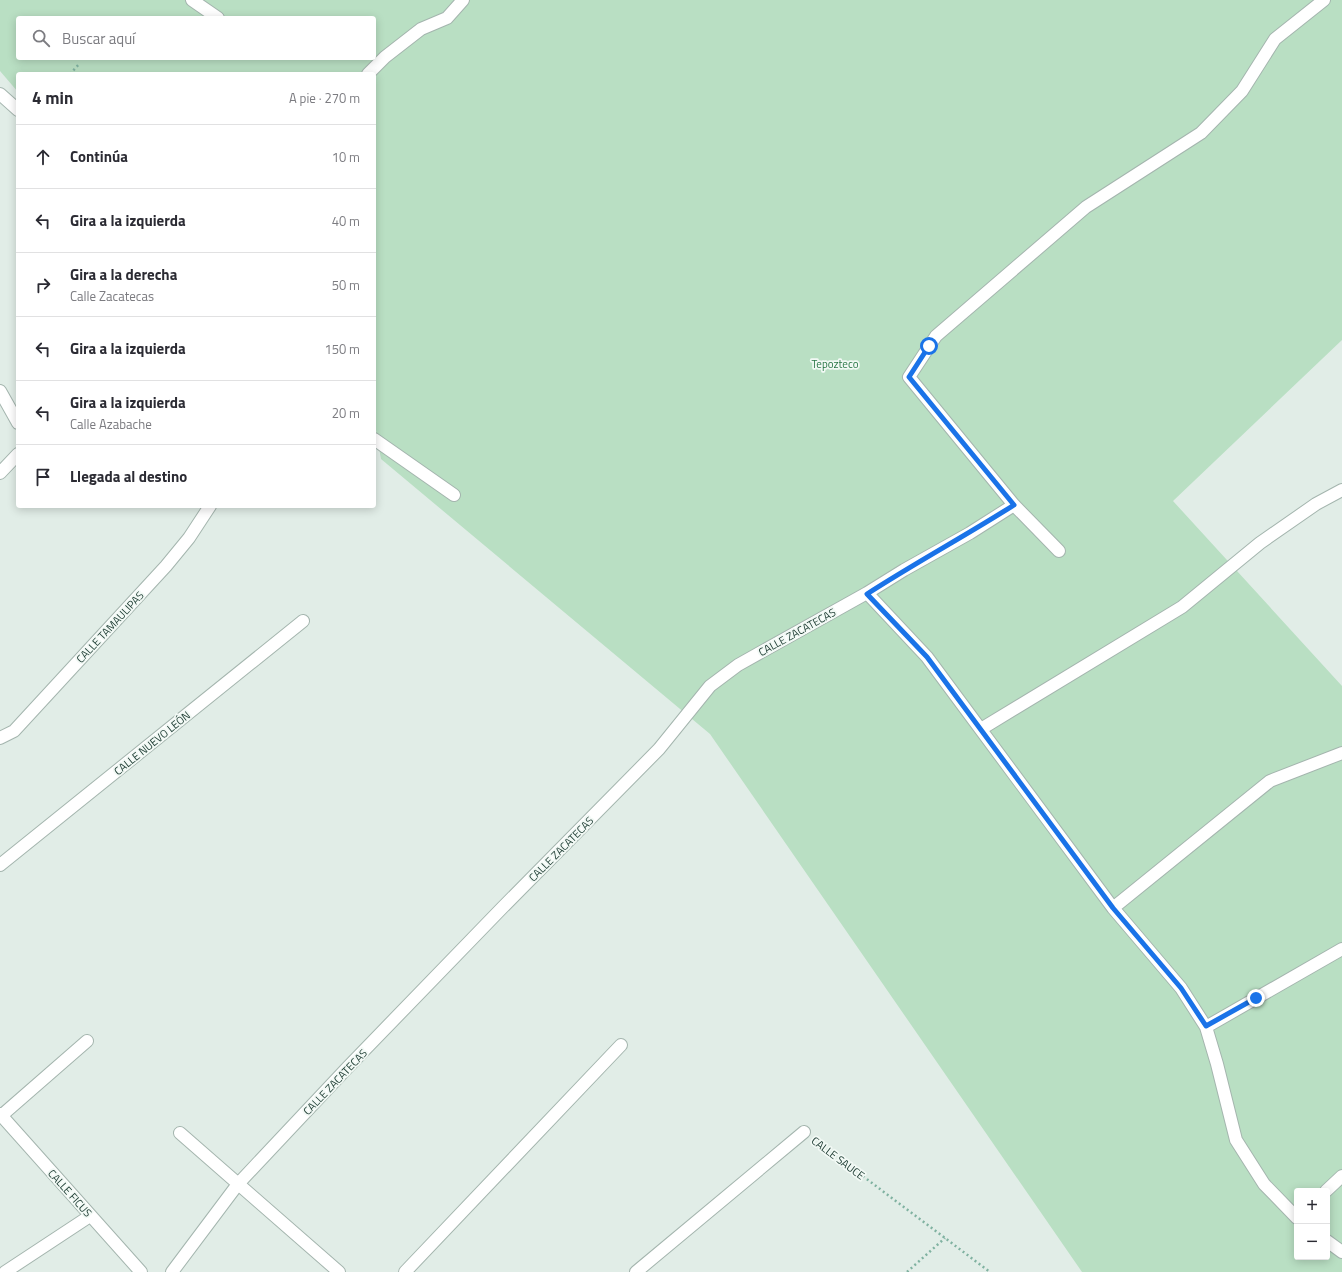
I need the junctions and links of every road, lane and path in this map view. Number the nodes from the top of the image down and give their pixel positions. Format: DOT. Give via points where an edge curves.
graph roads {
  1 [pos="192,0"];
  2 [pos="463,0"];
  3 [pos="1324,0"];
  4 [pos="215,16"];
  5 [pos="80,63"];
  6 [pos="72,72"];
  7 [pos="370,72"];
  8 [pos="0,94"];
  9 [pos="16,108"];
  10 [pos="0,391"];
  11 [pos="16,419"];
  12 [pos="376,440"];
  13 [pos="16,456"];
  14 [pos="0,473"];
  15 [pos="1342,490"];
  16 [pos="454,495"];
  17 [pos="1014,505"];
  18 [pos="209,508"];
  19 [pos="1059,551"];
  20 [pos="867,594"];
  21 [pos="303,621"];
  22 [pos="981,729"];
  23 [pos="0,738"];
  24 [pos="1342,753"];
  25 [pos="0,865"];
  26 [pos="1113,908"];
  27 [pos="1342,949"];
  28 [pos="1206,1026"];
  29 [pos="88,1041"];
  30 [pos="621,1045"];
  31 [pos="1,1115"];
  32 [pos="804,1132"];
  33 [pos="180,1133"];
  34 [pos="1342,1176"];
  35 [pos="238,1184"];
  36 [pos="1329,1188"];
  37 [pos="1294,1215"];
  38 [pos="90,1216"];
  39 [pos="945,1238"];
  40 [pos="1330,1243"];
  41 [pos="1342,1252"];
  42 [pos="5,1272"];
  43 [pos="141,1272"];
  44 [pos="172,1272"];
  45 [pos="339,1272"];
  46 [pos="405,1272"];
  47 [pos="636,1272"];
  48 [pos="908,1272"];
  49 [pos="990,1272"];
  1 -- 4 [label="street"];
  2 -- 7 [label="street" via="447,18 421,28"];
  3 -- 17 [label="street" via="1275,39 1242,91 1202,133 1086,207 936,336 909,377"];
  5 -- 6 [label="path"];
  8 -- 9 [label="street"];
  10 -- 11 [label="street"];
  12 -- 16 [label="street"];
  13 -- 14 [label="street"];
  15 -- 22 [label="street" via="1316,504 1260,543 1182,607"];
  17 -- 19 [label="street"];
  17 -- 20 [label="street, CALLE ZACATECAS"];
  18 -- 23 [label="street, CALLE TAMAULIPAS" via="190,538 166,566 14,731"];
  20 -- 22 [label="street" via="927,657"];
  20 -- 35 [label="street, CALLE ZACATECAS" via="738,665 710,686 659,749 348,1067"];
  21 -- 25 [label="street, CALLE NUEVO LEÓN"];
  22 -- 26 [label="street"];
  24 -- 26 [label="street" via="1270,781"];
  26 -- 28 [label="street" via="1181,988"];
  27 -- 28 [label="street"];
  28 -- 37 [label="street" via="1236,1140 1264,1184"];
  29 -- 31 [label="street"];
  30 -- 46 [label="street"];
  31 -- 38 [label="street, CALLE FICUS"];
  32 -- 39 [label="path, CALLE SAUCE"];
  32 -- 47 [label="street, CALLE SAUCE"];
  33 -- 35 [label="street"];
  34 -- 36 [label="street"];
  35 -- 44 [label="street, CALLE ZACATECAS"];
  35 -- 45 [label="street"];
  38 -- 42 [label="street"];
  38 -- 43 [label="street, CALLE FICUS"];
  39 -- 48 [label="path"];
  39 -- 49 [label="path, CALLE SAUCE"];
  40 -- 41 [label="street"];
}
